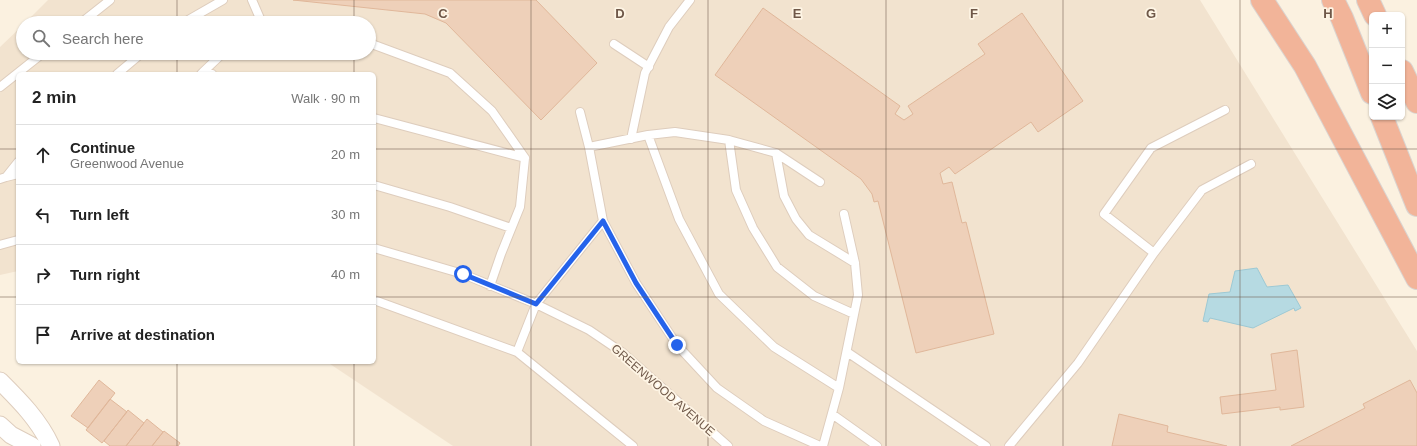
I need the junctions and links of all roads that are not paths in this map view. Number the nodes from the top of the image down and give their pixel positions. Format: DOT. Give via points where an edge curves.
graph roads {
  1 [pos="110,0"];
  2 [pos="223,0"];
  3 [pos="252,0"];
  4 [pos="690,0"];
  5 [pos="1262,0"];
  6 [pos="1333,0"];
  7 [pos="1368,0"];
  8 [pos="1374,12"];
  9 [pos="90,16"];
  10 [pos="195,16"];
  11 [pos="259,16"];
  12 [pos="614,44"];
  13 [pos="376,46"];
  14 [pos="34,60"];
  15 [pos="134,60"];
  16 [pos="216,60"];
  17 [pos="649,67"];
  18 [pos="19,72"];
  19 [pos="119,72"];
  20 [pos="203,72"];
  21 [pos="16,74"];
  22 [pos="1405,77"];
  23 [pos="1369,86"];
  24 [pos="0,87"];
  25 [pos="1417,102"];
  26 [pos="1225,110"];
  27 [pos="580,112"];
  28 [pos="376,119"];
  29 [pos="1383,120"];
  30 [pos="648,135"];
  31 [pos="631,139"];
  32 [pos="729,140"];
  33 [pos="589,147"];
  34 [pos="776,153"];
  35 [pos="525,158"];
  36 [pos="16,164"];
  37 [pos="1251,164"];
  38 [pos="16,175"];
  39 [pos="3,178"];
  40 [pos="820,182"];
  41 [pos="376,186"];
  42 [pos="1417,205"];
  43 [pos="844,214"];
  44 [pos="603,221"];
  45 [pos="511,228"];
  46 [pos="16,241"];
  47 [pos="0,245"];
  48 [pos="376,249"];
  49 [pos="1154,253"];
  50 [pos="855,263"];
  51 [pos="1417,278"];
  52 [pos="490,286"];
  53 [pos="376,301"];
  54 [pos="536,304"];
  55 [pos="854,314"];
  56 [pos="517,352"];
  57 [pos="847,352"];
  58 [pos="0,381"];
  59 [pos="839,388"];
  60 [pos="832,414"];
  61 [pos="0,425"];
  62 [pos="32,446"];
  63 [pos="51,446"];
  64 [pos="633,446"];
  65 [pos="728,446"];
  66 [pos="820,446"];
  67 [pos="823,446"];
  68 [pos="877,446"];
  69 [pos="986,446"];
  70 [pos="1009,446"];
  1 -- 9 [label="lane"];
  2 -- 10 [label="lane"];
  3 -- 11 [label="lane"];
  4 -- 17 [label="lane" via="669,28"];
  5 -- 51 [label="highway" via="1305,66"];
  6 -- 23 [label="highway"];
  7 -- 8 [label="highway"];
  12 -- 17 [label="lane"];
  13 -- 35 [label="lane" via="450,73 492,111"];
  14 -- 18 [label="lane"];
  15 -- 19 [label="lane"];
  16 -- 20 [label="lane"];
  17 -- 31 [label="lane" via="645,74"];
  21 -- 24 [label="lane"];
  22 -- 25 [label="highway"];
  26 -- 49 [label="lane" via="1151,148 1104,214"];
  27 -- 33 [label="lane"];
  28 -- 35 [label="lane"];
  29 -- 42 [label="highway"];
  30 -- 31 [label="lane"];
  30 -- 32 [label="lane" via="675,132"];
  30 -- 59 [label="lane" via="679,219 719,294 774,347"];
  31 -- 33 [label="lane"];
  32 -- 34 [label="lane"];
  32 -- 55 [label="lane" via="736,190 753,228 777,267 814,296"];
  33 -- 44 [label="lane"];
  34 -- 40 [label="lane"];
  34 -- 50 [label="lane" via="784,196 796,219 809,235"];
  35 -- 45 [label="lane" via="520,207"];
  36 -- 39 [label="lane"];
  37 -- 49 [label="lane" via="1202,190"];
  38 -- 39 [label="lane"];
  41 -- 45 [label="lane"];
  43 -- 50 [label="lane"];
  44 -- 54 [label="lane"];
  44 -- 66 [label="lane" via="636,283 677,345 717,388 764,421"];
  45 -- 52 [label="lane"];
  46 -- 47 [label="lane"];
  48 -- 52 [label="lane, GREENWOOD AVENUE" via="463,274"];
  49 -- 70 [label="lane" via="1078,363"];
  50 -- 55 [label="lane" via="858,295"];
  52 -- 54 [label="lane, GREENWOOD AVENUE"];
  53 -- 56 [label="lane"];
  54 -- 56 [label="lane"];
  54 -- 65 [label="lane, GREENWOOD AVENUE" via="589,330 623,353"];
  55 -- 57 [label="lane"];
  56 -- 64 [label="lane"];
  57 -- 59 [label="lane"];
  57 -- 69 [label="lane"];
  58 -- 63 [label="street" via="30,412"];
  59 -- 60 [label="lane"];
  60 -- 67 [label="lane"];
  60 -- 68 [label="lane"];
  61 -- 62 [label="street" via="11,435"];
}
